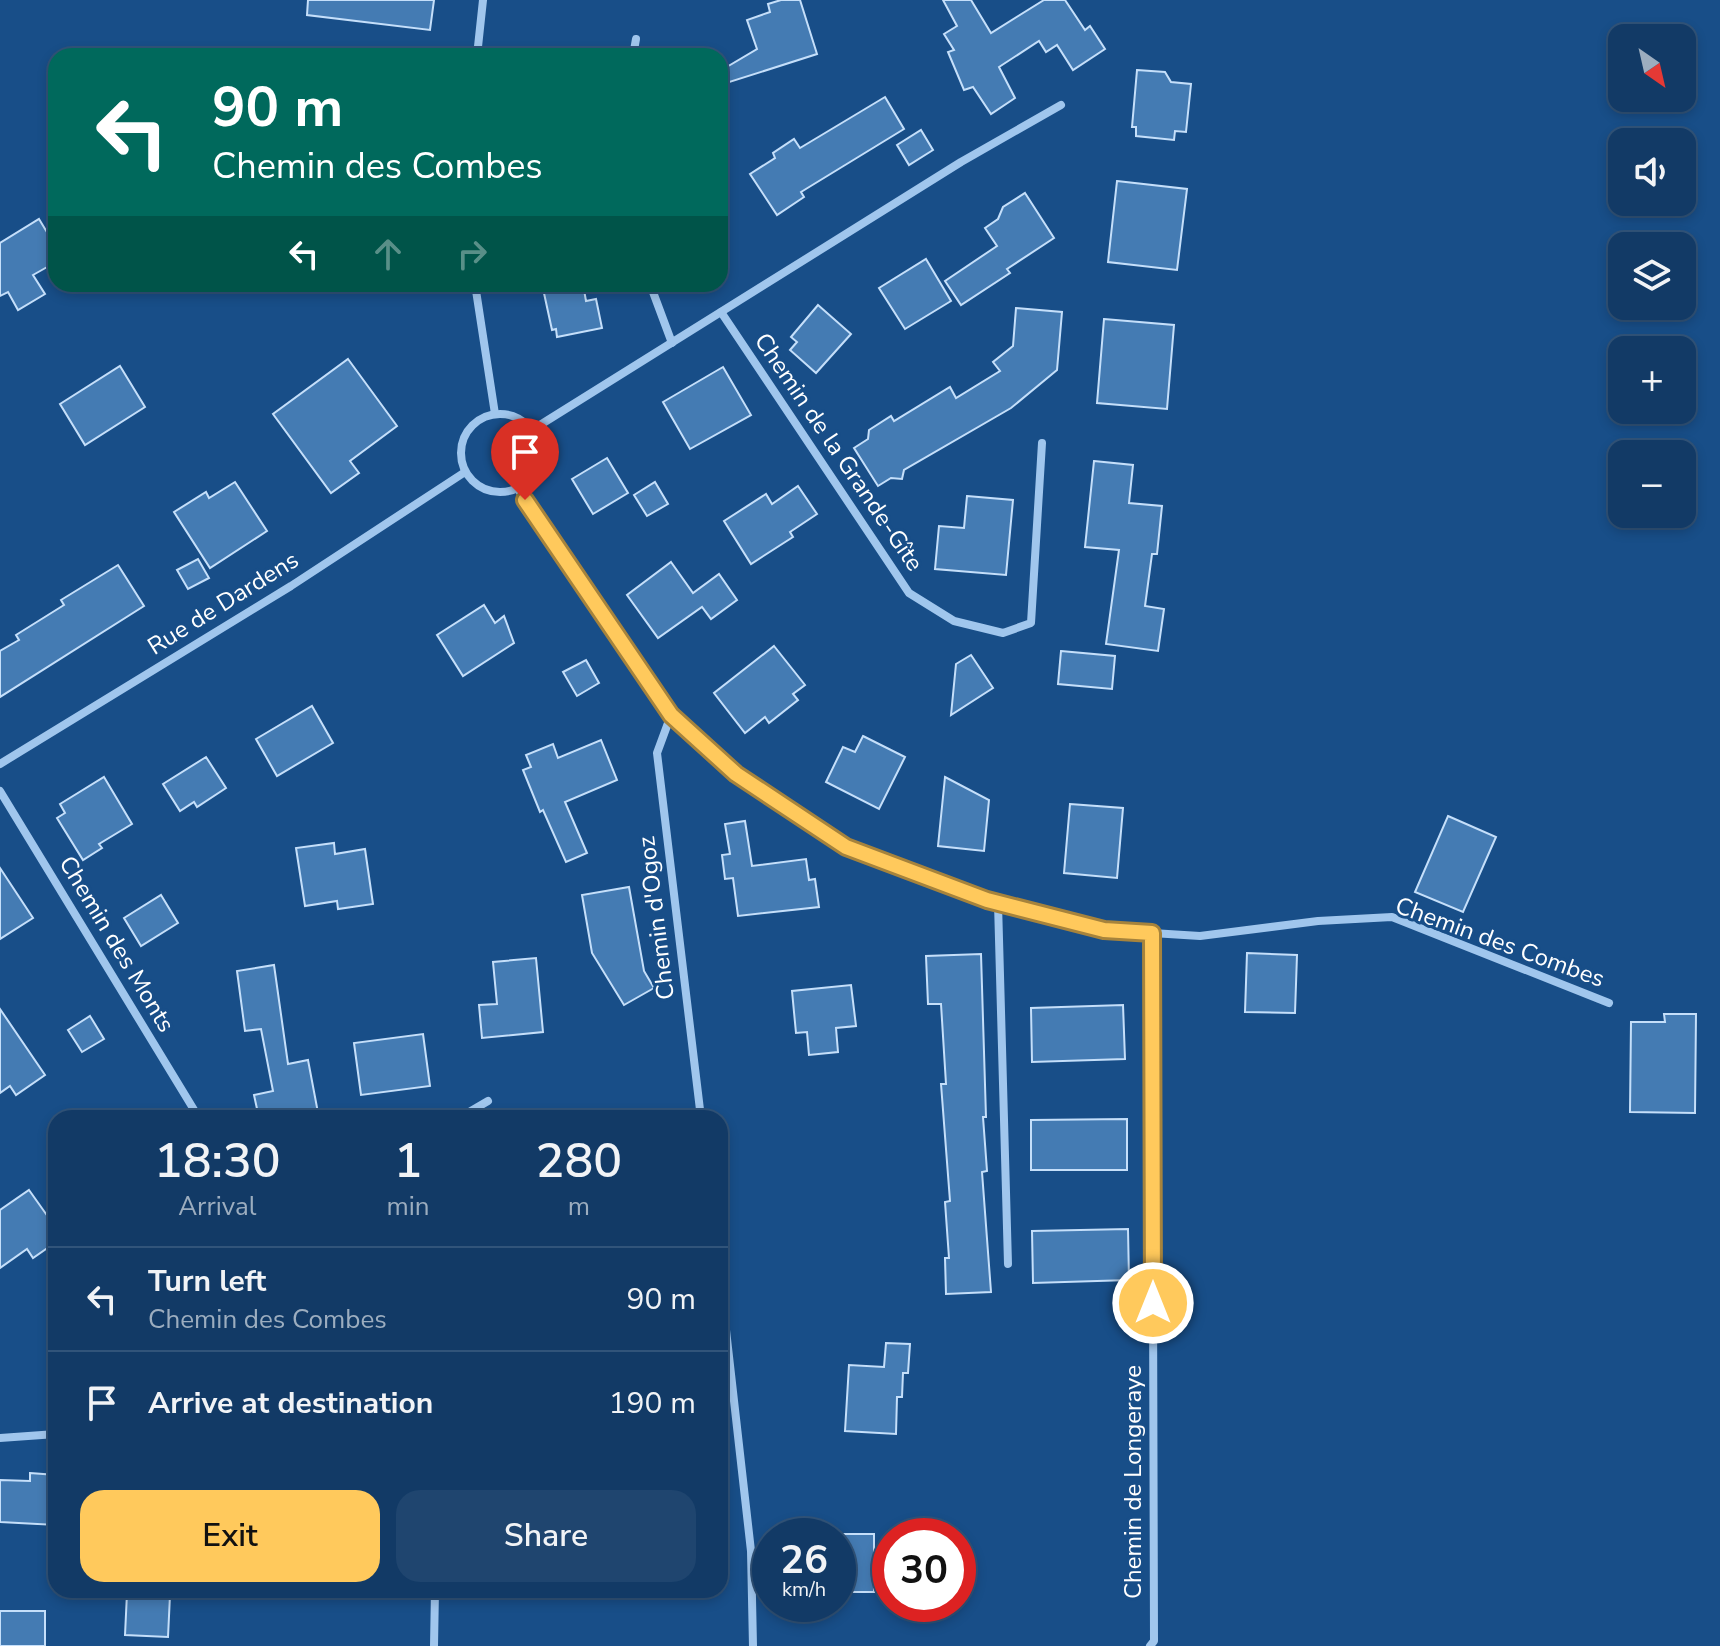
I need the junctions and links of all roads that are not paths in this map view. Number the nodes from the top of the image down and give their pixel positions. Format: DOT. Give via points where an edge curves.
graph roads {
  1 [pos="483,0"];
  2 [pos="636,39"];
  3 [pos="478,48"];
  4 [pos="634,48"];
  5 [pos="1061,105"];
  6 [pos="476,292"];
  7 [pos="653,292"];
  8 [pos="721,312"];
  9 [pos="672,343"];
  10 [pos="495,414"];
  11 [pos="532,430"];
  12 [pos="1042,443"];
  13 [pos="465,472"];
  14 [pos="517,488"];
  15 [pos="671,715"];
  16 [pos="0,764"];
  17 [pos="0,791"];
  18 [pos="998,903"];
  19 [pos="1152,933"];
  20 [pos="1609,1003"];
  21 [pos="488,1101"];
  22 [pos="194,1110"];
  23 [pos="473,1110"];
  24 [pos="700,1110"];
  25 [pos="1008,1264"];
  26 [pos="728,1348"];
  27 [pos="48,1435"];
  28 [pos="0,1438"];
  29 [pos="435,1598"];
  30 [pos="434,1646"];
  31 [pos="753,1646"];
  32 [pos="1150,1646"];
  1 -- 3 [label="street"];
  2 -- 4 [label="street"];
  5 -- 8 [label="street"];
  6 -- 10 [label="street"];
  7 -- 9 [label="street"];
  8 -- 9 [label="street"];
  8 -- 12 [label="street, Chemin de la Grande-Gîte" via="909,593 954,621 1003,633 1031,623"];
  9 -- 11 [label="street"];
  10 -- 11 [label="street" via="522,420"];
  10 -- 13 [label="street" via="476,421 464,436 460,454"];
  11 -- 14 [label="street" via="538,463"];
  13 -- 14 [label="street" via="488,491"];
  13 -- 16 [label="street, Rue de Dardens" via="291,586"];
  14 -- 15 [label="street, Chemin des Combes"];
  15 -- 18 [label="street, Chemin des Combes" via="736,774 846,847"];
  15 -- 24 [label="street, Chemin d'Ogoz" via="657,753"];
  17 -- 22 [label="street, Chemin des Monts"];
  18 -- 19 [label="street, Chemin des Combes" via="1104,930"];
  18 -- 25 [label="street"];
  19 -- 20 [label="street, Chemin des Combes" via="1200,936 1392,917"];
  19 -- 32 [label="street, Chemin de Longeraye"];
  21 -- 23 [label="street"];
  26 -- 31 [label="street" via="751,1551"];
  27 -- 28 [label="street"];
  29 -- 30 [label="street"];
}
